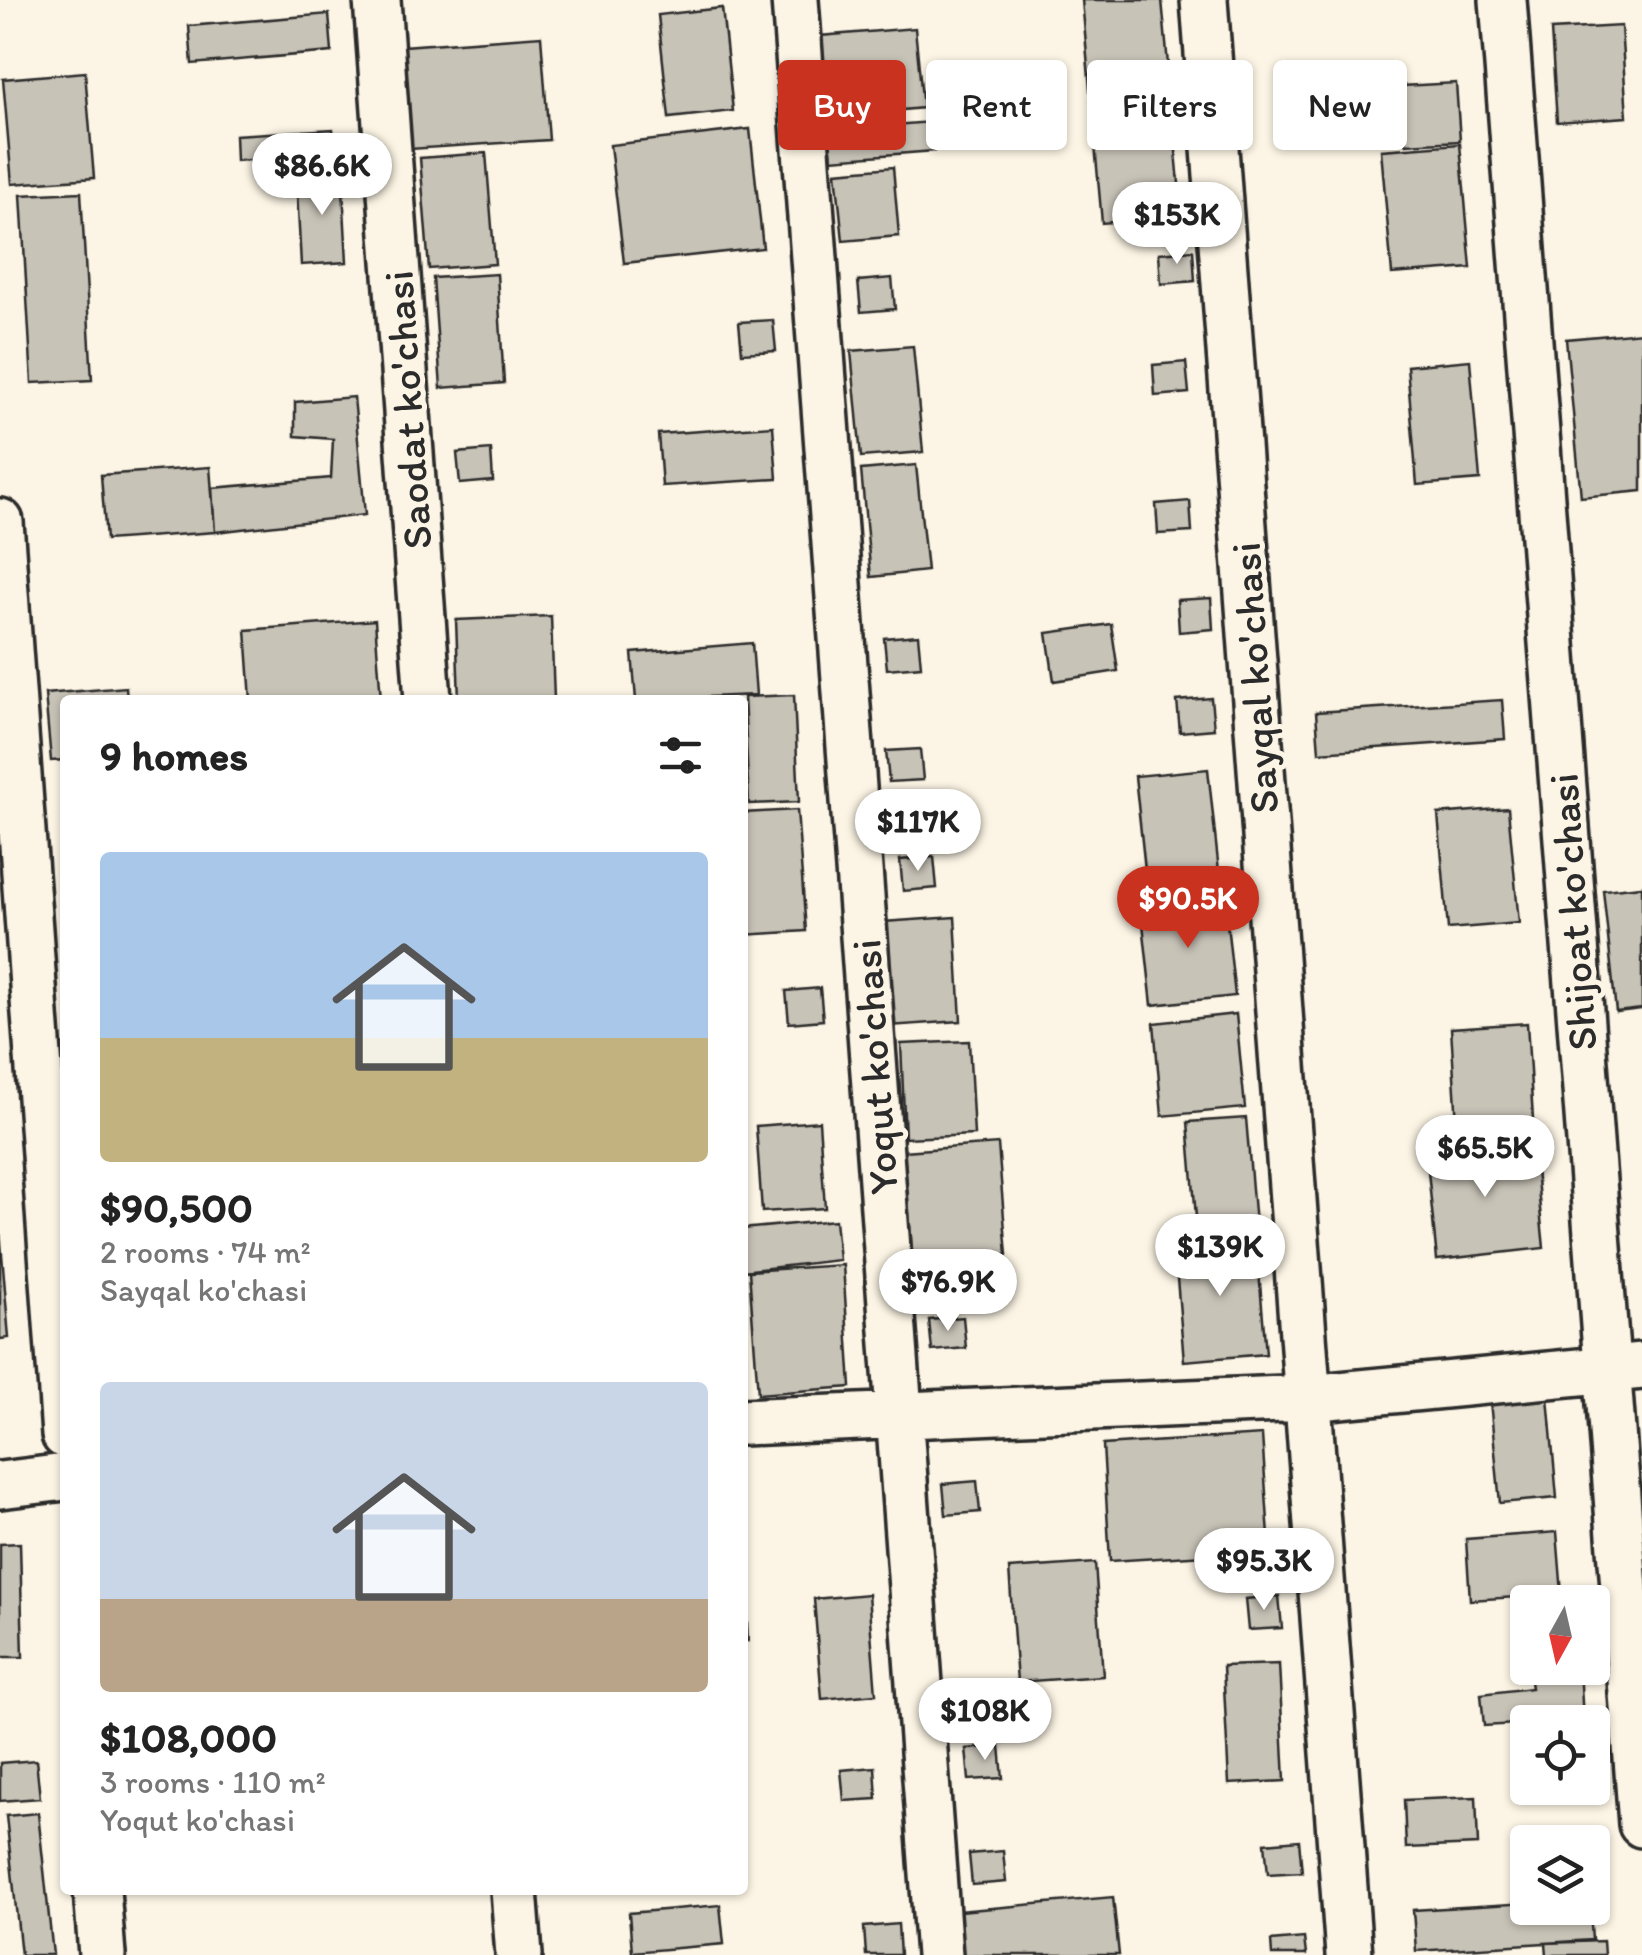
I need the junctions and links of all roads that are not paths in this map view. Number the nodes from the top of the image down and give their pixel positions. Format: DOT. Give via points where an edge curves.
graph roads {
  1 [pos="377,0"];
  2 [pos="796,0"];
  3 [pos="1204,0"];
  4 [pos="1503,0"];
  5 [pos="0,522"];
  6 [pos="428,695"];
  7 [pos="60,1365"];
  8 [pos="1624,1368"];
  9 [pos="1308,1398"];
  10 [pos="899,1414"];
  11 [pos="748,1422"];
  12 [pos="60,1478"];
  13 [pos="0,1484"];
  14 [pos="1642,1824"];
  15 [pos="98,1895"];
  16 [pos="514,1895"];
  17 [pos="102,1955"];
  18 [pos="519,1955"];
  19 [pos="938,1955"];
  20 [pos="1348,1955"];
  1 -- 6 [label="street, Saodat ko'chasi"];
  2 -- 10 [label="street, Yoqut ko'chasi"];
  3 -- 9 [label="street, Sayqal ko'chasi"];
  4 -- 8 [label="street, Shijoat ko'chasi"];
  5 -- 7 [label="street"];
  8 -- 9 [label="street"];
  8 -- 14 [label="street, Shijoat ko'chasi"];
  9 -- 10 [label="street"];
  9 -- 20 [label="street, Sayqal ko'chasi"];
  10 -- 11 [label="street"];
  10 -- 19 [label="street, Yoqut ko'chasi"];
  12 -- 13 [label="street"];
  15 -- 17 [label="street"];
  16 -- 18 [label="street"];
}
